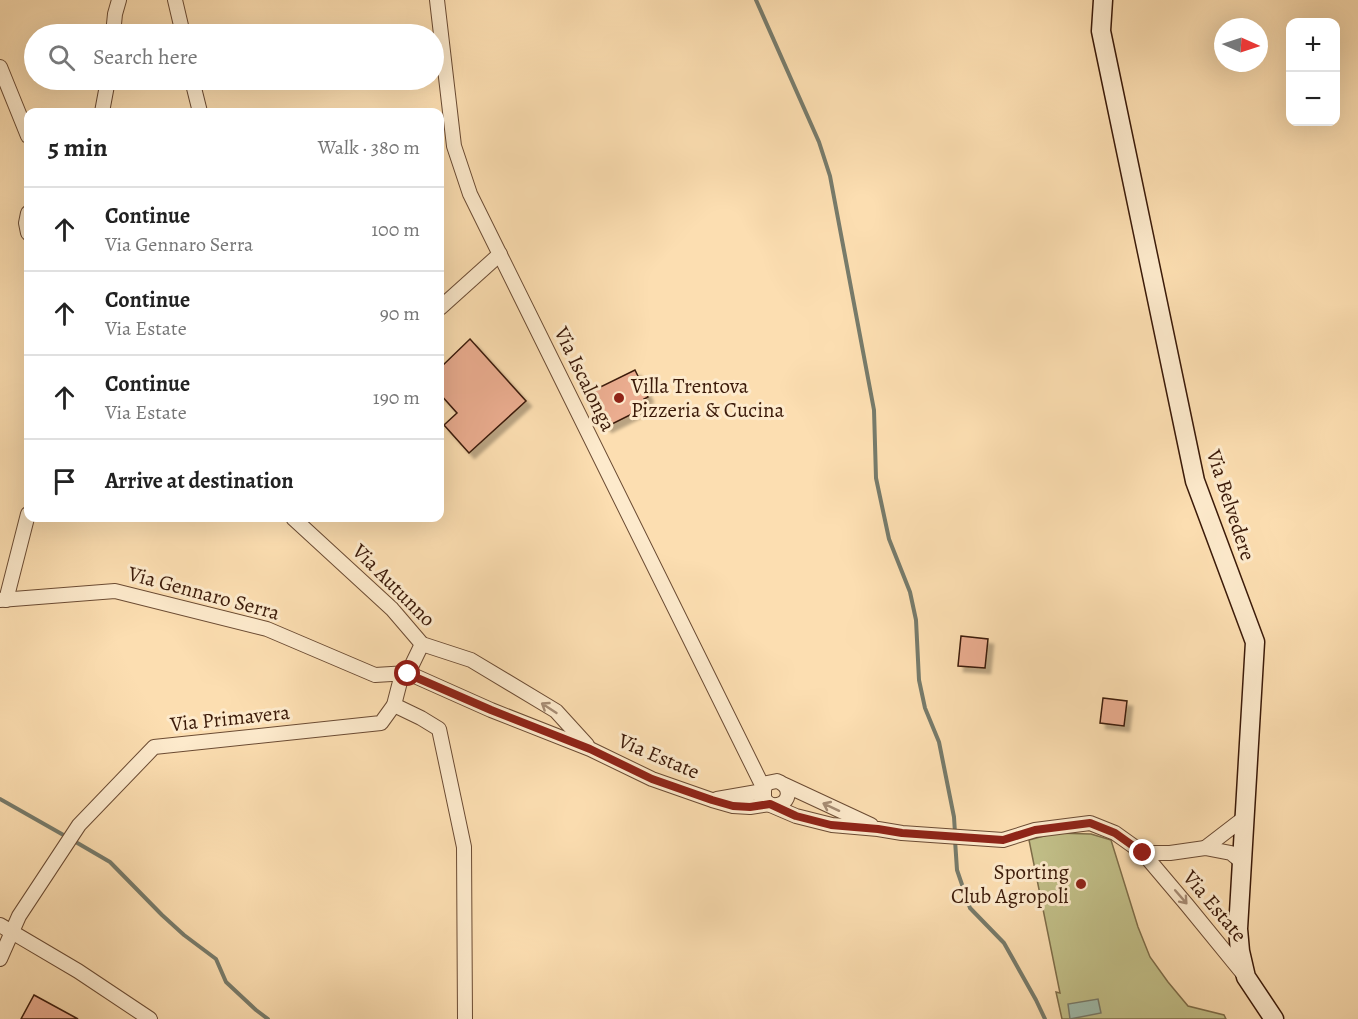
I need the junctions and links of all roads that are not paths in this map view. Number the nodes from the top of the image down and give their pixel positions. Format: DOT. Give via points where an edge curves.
graph roads {
  1 [pos="119,0"];
  2 [pos="175,0"];
  3 [pos="437,0"];
  4 [pos="1103,0"];
  5 [pos="114,24"];
  6 [pos="181,24"];
  7 [pos="440,24"];
  8 [pos="444,60"];
  9 [pos="0,67"];
  10 [pos="106,90"];
  11 [pos="194,90"];
  12 [pos="103,108"];
  13 [pos="199,108"];
  14 [pos="24,126"];
  15 [pos="500,254"];
  16 [pos="444,304"];
  17 [pos="26,522"];
  18 [pos="298,522"];
  19 [pos="3,600"];
  20 [pos="422,644"];
  21 [pos="405,674"];
  22 [pos="394,705"];
  23 [pos="590,749"];
  24 [pos="749,761"];
  25 [pos="781,783"];
  26 [pos="763,790"];
  27 [pos="712,800"];
  28 [pos="770,805"];
  29 [pos="1244,818"];
  30 [pos="878,829"];
  31 [pos="1205,848"];
  32 [pos="1143,853"];
  33 [pos="1242,862"];
  34 [pos="0,925"];
  35 [pos="13,932"];
  36 [pos="0,959"];
  37 [pos="1246,978"];
  38 [pos="150,1019"];
  39 [pos="465,1019"];
  40 [pos="1274,1019"];
  1 -- 5 [label="street"];
  2 -- 6 [label="street"];
  3 -- 7 [label="street, Via Iscalonga"];
  4 -- 29 [label="street, Via Belvedere" via="1101,31 1195,482 1255,642"];
  8 -- 15 [label="street, Via Iscalonga" via="454,146 470,194"];
  9 -- 14 [label="street"];
  10 -- 12 [label="street"];
  11 -- 13 [label="street"];
  15 -- 16 [label="street"];
  15 -- 24 [label="street, Via Iscalonga"];
  17 -- 19 [label="street"];
  18 -- 20 [label="street, Via Autunno" via="392,609"];
  19 -- 21 [label="street, Via Gennaro Serra" via="115,591 267,629 375,675"];
  20 -- 21 [label="street"];
  23 -- 20 [label="street, Via Autunno, one-way" via="556,711 471,660"];
  21 -- 22 [label="street"];
  21 -- 23 [label="street, Via Gennaro Serra"];
  22 -- 35 [label="street, Via Primavera" via="381,723 154,747 76,830 19,916"];
  22 -- 39 [label="street" via="439,729 464,847"];
  23 -- 27 [label="street, Via Estate" via="652,779"];
  24 -- 25 [label="street, Via Iscalonga"];
  24 -- 26 [label="street, Via Iscalonga"];
  25 -- 26 [label="street" via="767,783"];
  25 -- 28 [label="street" via="788,792 786,800"];
  30 -- 25 [label="street, Via Estate, one-way"];
  26 -- 27 [label="street, Via Estate"];
  26 -- 28 [label="street"];
  27 -- 28 [label="street, Via Estate" via="733,806"];
  28 -- 30 [label="street, Via Estate" via="831,825"];
  29 -- 31 [label="street"];
  29 -- 33 [label="street, Via Belvedere"];
  30 -- 32 [label="street, Via Estate" via="1003,840 1035,830 1090,823 1115,833"];
  31 -- 32 [label="street"];
  31 -- 33 [label="street" via="1231,853"];
  32 -- 37 [label="street, Via Estate, one-way"];
  33 -- 37 [label="street, Via Belvedere" via="1238,928"];
  34 -- 35 [label="street"];
  35 -- 36 [label="street, Via Primavera"];
  35 -- 38 [label="street"];
  37 -- 40 [label="street, Via Belvedere"];
}
